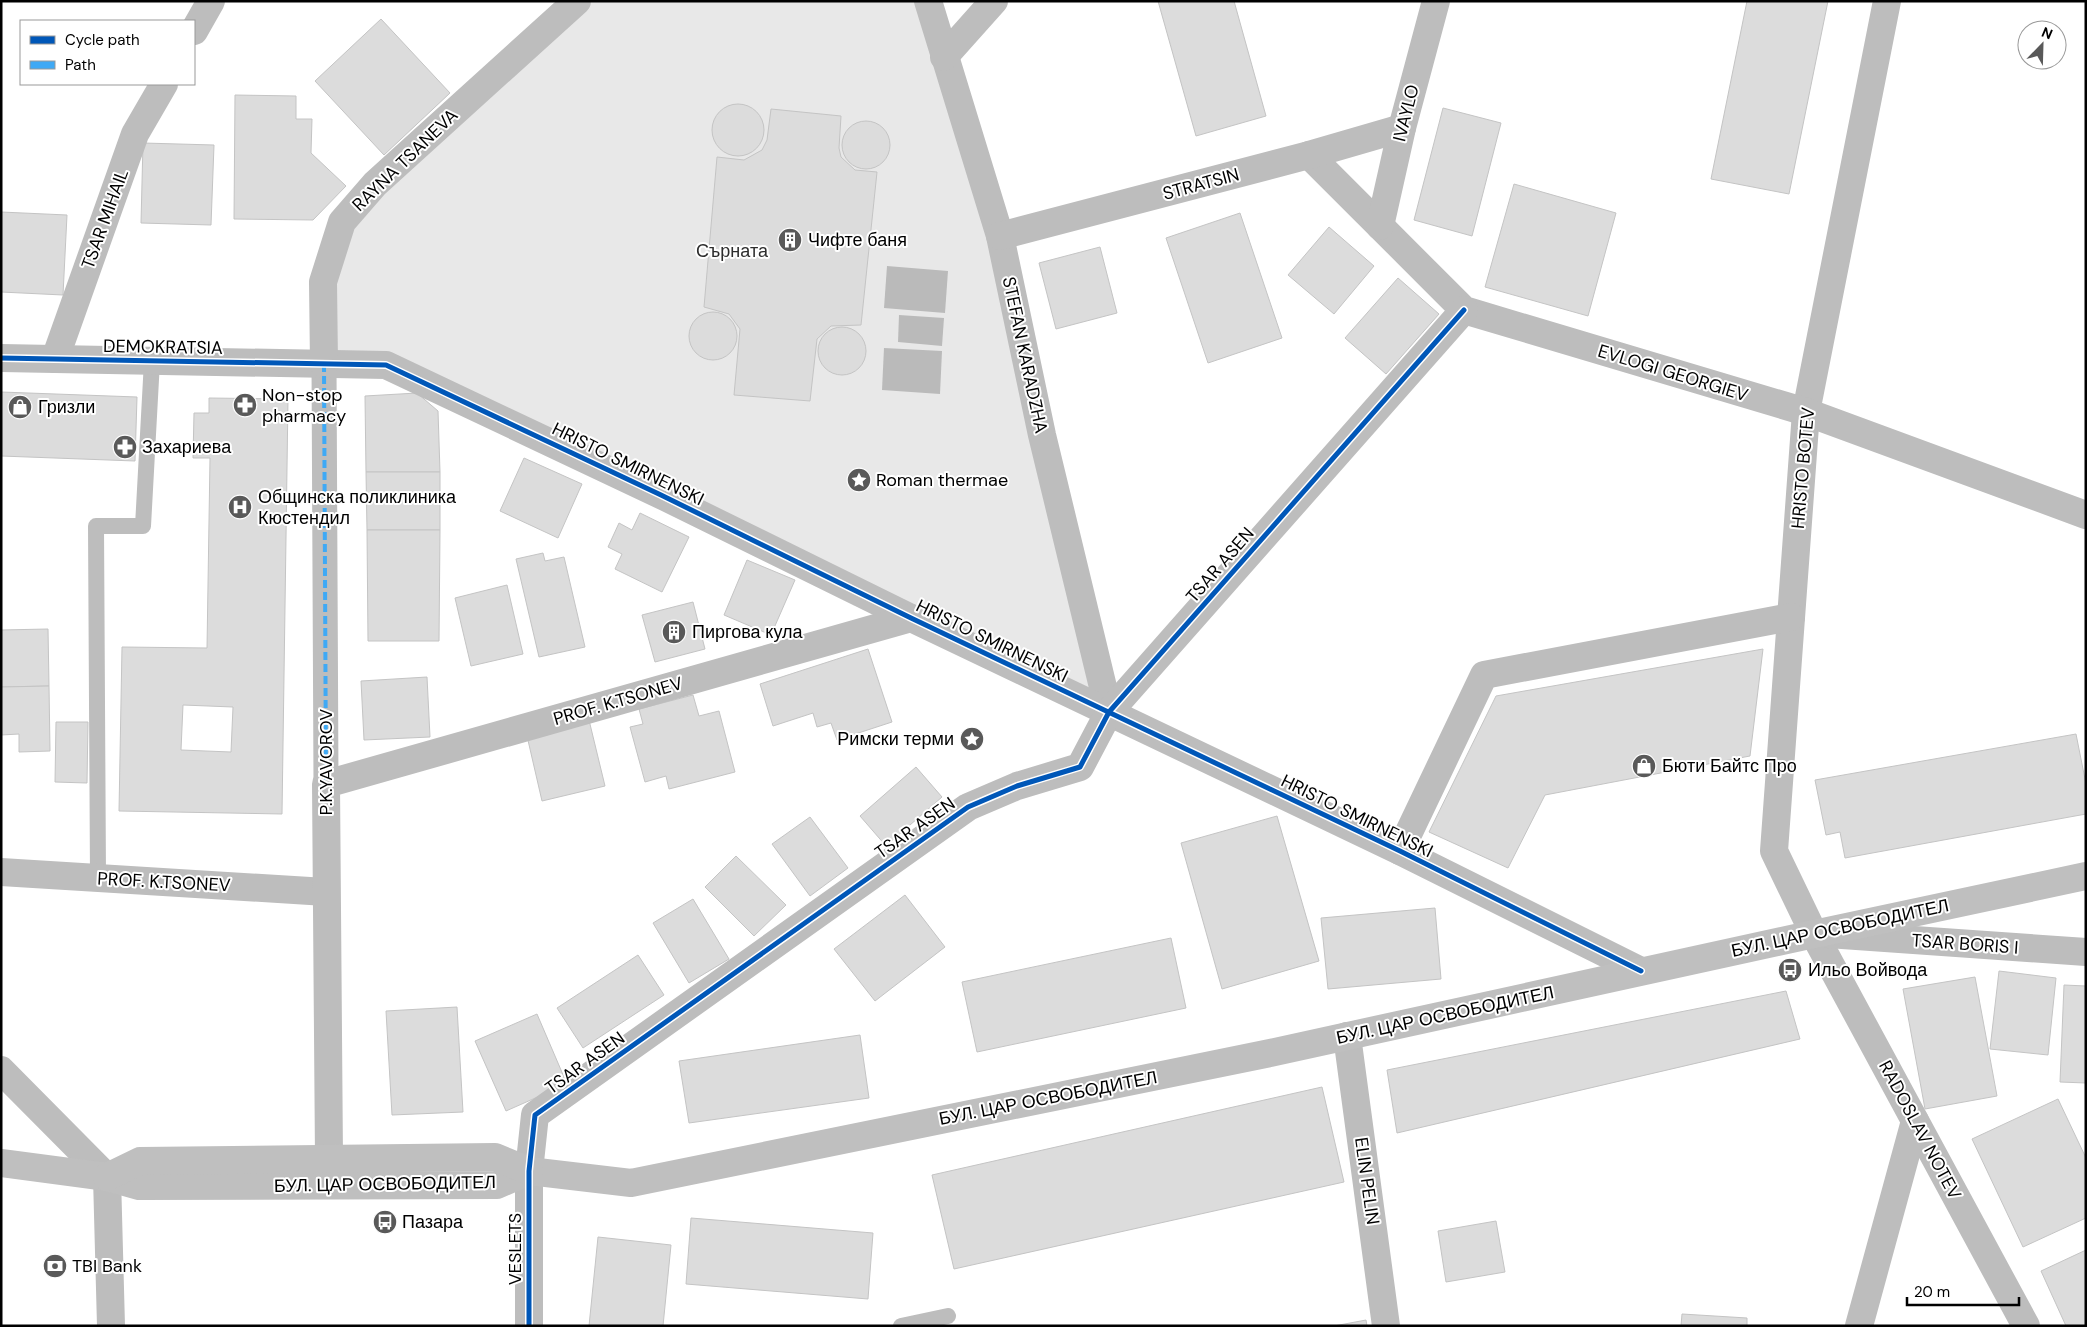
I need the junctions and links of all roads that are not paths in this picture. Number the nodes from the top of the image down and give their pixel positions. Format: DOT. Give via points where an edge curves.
graph roads {
  1 [pos="211,1"];
  2 [pos="577,1"];
  3 [pos="928,1"];
  4 [pos="994,1"];
  5 [pos="1436,1"];
  6 [pos="1887,1"];
  7 [pos="195,29"];
  8 [pos="944,57"];
  9 [pos="163,85"];
  10 [pos="1402,128"];
  11 [pos="1309,155"];
  12 [pos="1380,226"];
  13 [pos="1000,236"];
  14 [pos="1464,310"];
  15 [pos="1,358"];
  16 [pos="55,359"];
  17 [pos="152,361"];
  18 [pos="324,364"];
  19 [pos="1806,412"];
  20 [pos="2086,515"];
  21 [pos="1791,617"];
  22 [pos="911,618"];
  23 [pos="1108,712"];
  24 [pos="326,784"];
  25 [pos="1400,851"];
  26 [pos="1,872"];
  27 [pos="2086,876"];
  28 [pos="98,878"];
  29 [pos="326,892"];
  30 [pos="1814,934"];
  31 [pos="2086,952"];
  32 [pos="1641,971"];
  33 [pos="1347,1036"];
  34 [pos="1,1070"];
  35 [pos="1915,1121"];
  36 [pos="329,1159"];
  37 [pos="1,1163"];
  38 [pos="529,1172"];
  39 [pos="108,1177"];
  40 [pos="948,1316"];
  41 [pos="111,1326"];
  42 [pos="529,1326"];
  43 [pos="901,1326"];
  44 [pos="1386,1326"];
  45 [pos="1859,1326"];
  46 [pos="2026,1326"];
  1 -- 7 [label="street"];
  2 -- 18 [label="street, RAYNA TSANEVA" via="374,184 342,222 323,282"];
  3 -- 8 [label="street, STEFAN KARADZHA"];
  4 -- 8 [label="street"];
  5 -- 10 [label="street, IVAYLO"];
  6 -- 19 [label="street, HRISTO BOTEV"];
  8 -- 13 [label="street, STEFAN KARADZHA"];
  9 -- 16 [label="street, TSAR MIHAIL" via="135,134"];
  10 -- 11 [label="street, STRATSIN"];
  10 -- 12 [label="street, IVAYLO"];
  11 -- 12 [label="street, EVLOGI GEORGIEV"];
  11 -- 13 [label="street, STRATSIN"];
  12 -- 14 [label="street, EVLOGI GEORGIEV"];
  13 -- 23 [label="street, STEFAN KARADZHA" via="1042,435"];
  14 -- 19 [label="street, EVLOGI GEORGIEV"];
  14 -- 23 [label="street, TSAR ASEN"];
  15 -- 16 [label="street, DEMOKRATSIA"];
  16 -- 17 [label="street, DEMOKRATSIA"];
  17 -- 18 [label="street, DEMOKRATSIA"];
  17 -- 28 [label="lane" via="143,526 96,526"];
  18 -- 22 [label="street, HRISTO SMIRNENSKI" via="386,365"];
  18 -- 24 [label="street, P.K.YAVOROV"];
  19 -- 20 [label="street, EVLOGI GEORGIEV"];
  19 -- 21 [label="street, HRISTO BOTEV"];
  21 -- 25 [label="street" via="1484,675"];
  21 -- 30 [label="street, HRISTO BOTEV" via="1774,851"];
  22 -- 23 [label="street, HRISTO SMIRNENSKI"];
  22 -- 24 [label="street, PROF. K.TSONEV"];
  23 -- 25 [label="street, HRISTO SMIRNENSKI"];
  23 -- 38 [label="street, TSAR ASEN" via="1080,766 1017,786 968,807 536,1115"];
  24 -- 29 [label="street, P.K.YAVOROV"];
  25 -- 32 [label="street, HRISTO SMIRNENSKI"];
  26 -- 28 [label="street, PROF. K.TSONEV"];
  27 -- 30 [label="main road, БУЛ. ЦАР ОСВОБОДИТЕЛ"];
  28 -- 29 [label="street, PROF. K.TSONEV"];
  29 -- 36 [label="street, P.K.YAVOROV"];
  30 -- 31 [label="street, TSAR BORIS I"];
  30 -- 32 [label="main road, БУЛ. ЦАР ОСВОБОДИТЕЛ"];
  30 -- 35 [label="street, RADOSLAV NOTEV"];
  32 -- 33 [label="main road, БУЛ. ЦАР ОСВОБОДИТЕЛ"];
  33 -- 38 [label="main road, БУЛ. ЦАР ОСВОБОДИТЕЛ" via="631,1183"];
  33 -- 44 [label="street, ELIN PELIN"];
  34 -- 39 [label="street"];
  35 -- 45 [label="street"];
  35 -- 46 [label="street, RADOSLAV NOTEV"];
  36 -- 38 [label="main road" via="495,1158"];
  36 -- 39 [label="main road" via="140,1162"];
  37 -- 39 [label="main road, БУЛ. ЦАР ОСВОБОДИТЕЛ"];
  38 -- 39 [label="main road, БУЛ. ЦАР ОСВОБОДИТЕЛ" via="497,1186 139,1186"];
  38 -- 42 [label="street, VESLETS"];
  39 -- 41 [label="street"];
  40 -- 43 [label="lane"];
}
